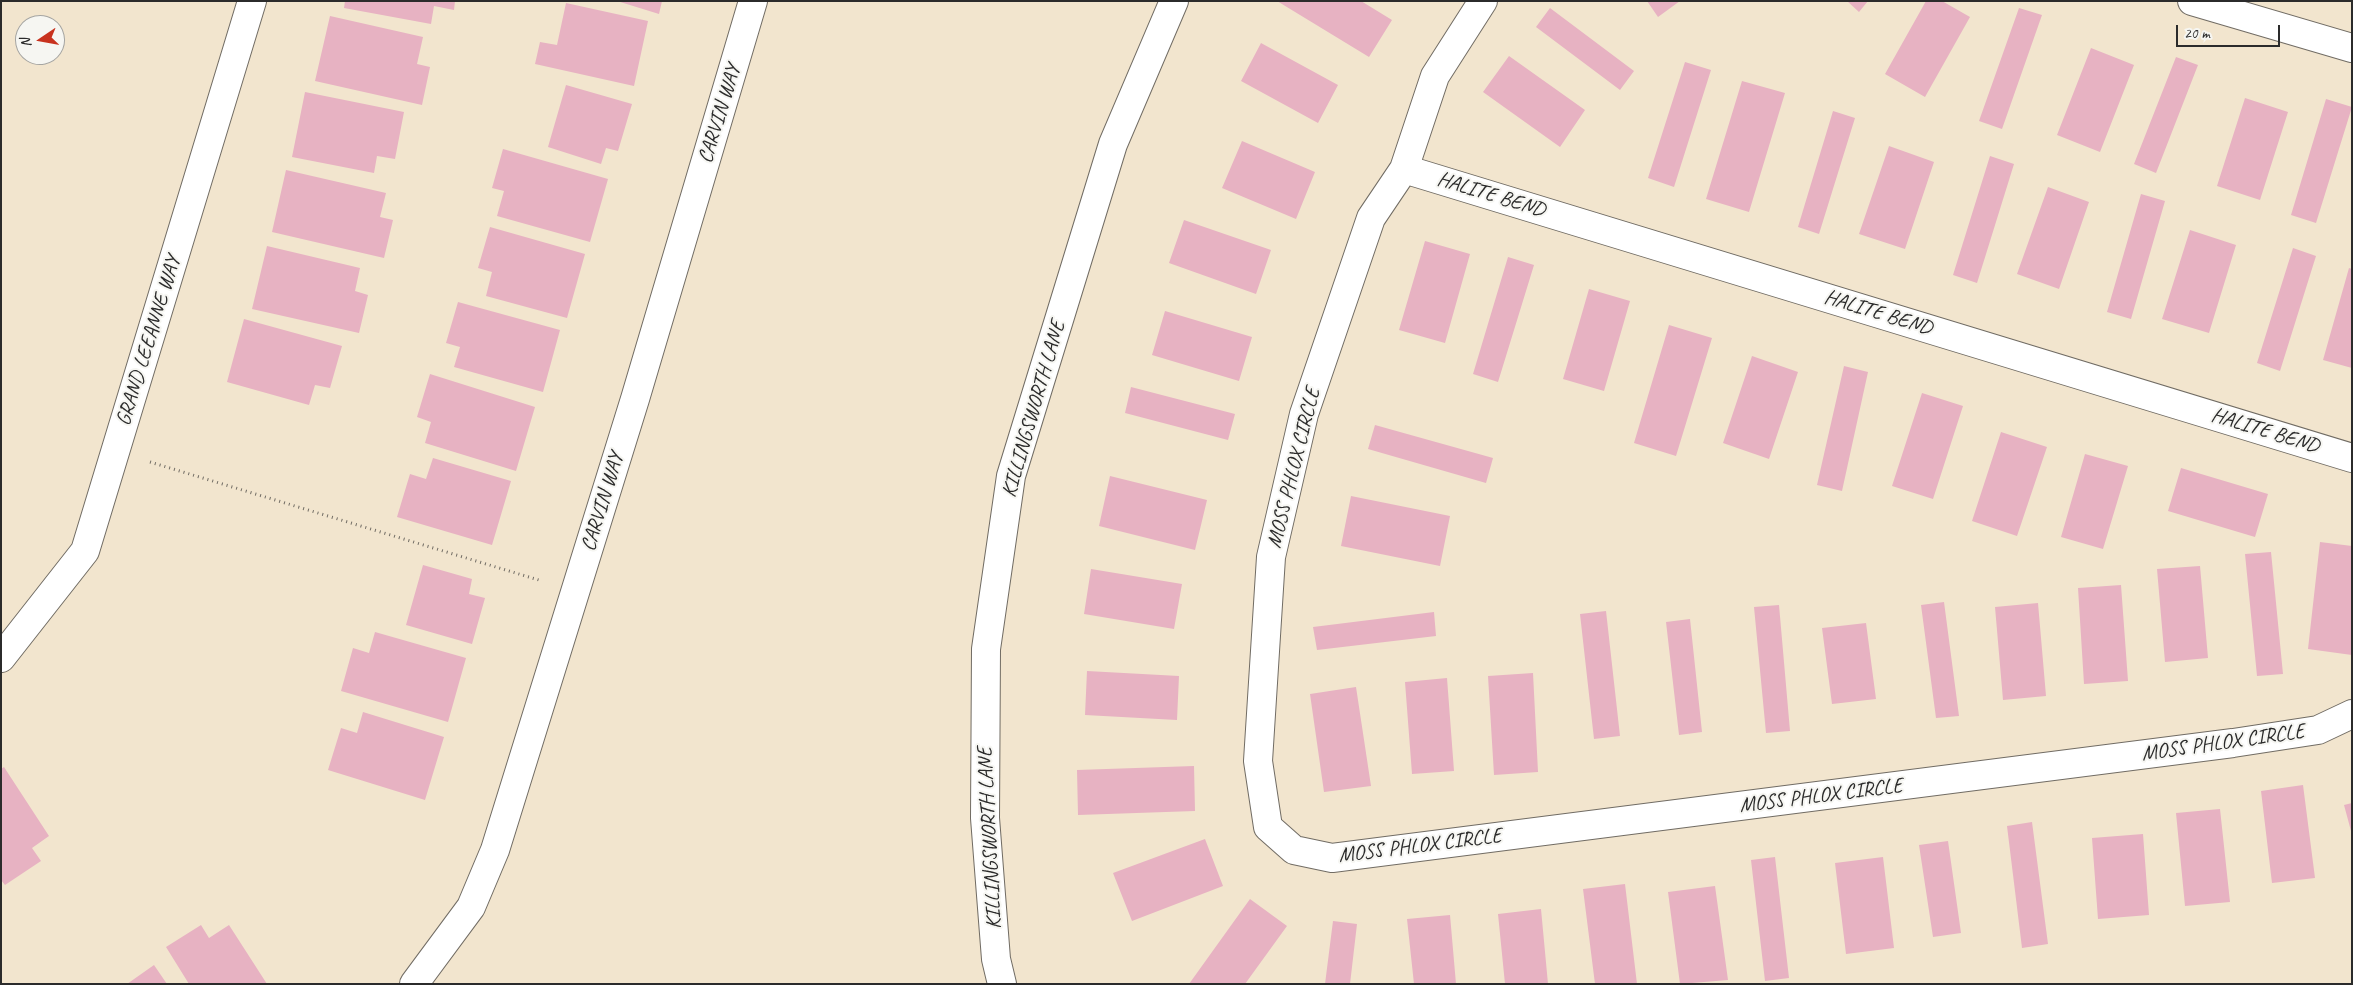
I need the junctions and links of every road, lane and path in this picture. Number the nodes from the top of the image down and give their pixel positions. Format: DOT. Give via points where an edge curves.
graph roads {
  1 [pos="252,1"];
  2 [pos="753,1"];
  3 [pos="1174,1"];
  4 [pos="1484,1"];
  5 [pos="2192,1"];
  6 [pos="2352,48"];
  7 [pos="1404,169"];
  8 [pos="2352,458"];
  9 [pos="150,462"];
  10 [pos="542,581"];
  11 [pos="1,658"];
  12 [pos="2352,714"];
  13 [pos="414,984"];
  14 [pos="1002,984"];
  1 -- 11 [label="street, GRAND LEEANNE WAY" via="85,551"];
  2 -- 13 [label="street, CARVIN WAY" via="635,399 495,850 471,907"];
  3 -- 14 [label="street, KILLINGSWORTH LANE" via="1113,144 1010,476 986,649 985,818 996,959"];
  4 -- 7 [label="street, MOSS PHLOX CIRCLE" via="1435,76"];
  5 -- 6 [label="street"];
  7 -- 8 [label="street, HALITE BEND"];
  7 -- 12 [label="street, MOSS PHLOX CIRCLE" via="1371,218 1307,405 1271,557 1258,761 1268,827 1294,850 1332,858 2232,743 2318,730"];
  9 -- 10 [label="path"];
}
